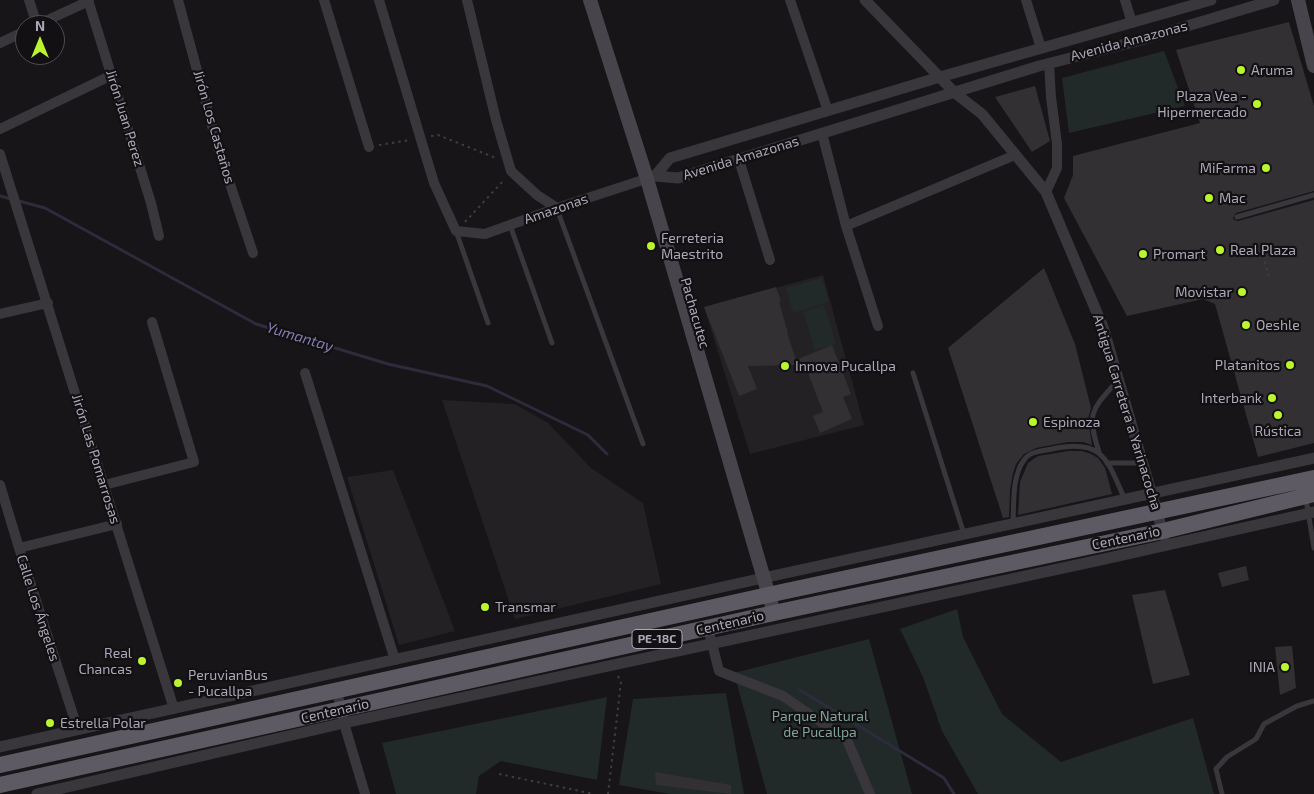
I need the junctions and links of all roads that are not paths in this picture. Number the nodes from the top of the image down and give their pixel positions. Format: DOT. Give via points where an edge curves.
graph roads {
  1 [pos="29,0"];
  2 [pos="88,0"];
  3 [pos="178,0"];
  4 [pos="324,0"];
  5 [pos="379,0"];
  6 [pos="467,0"];
  7 [pos="590,0"];
  8 [pos="599,0"];
  9 [pos="790,0"];
  10 [pos="866,0"];
  11 [pos="1026,0"];
  12 [pos="1125,0"];
  13 [pos="1211,0"];
  14 [pos="1274,0"];
  15 [pos="1298,0"];
  16 [pos="34,15"];
  17 [pos="57,15"];
  18 [pos="1132,23"];
  19 [pos="15,36"];
  20 [pos="0,43"];
  21 [pos="1041,48"];
  22 [pos="1049,63"];
  23 [pos="1314,66"];
  24 [pos="112,75"];
  25 [pos="940,77"];
  26 [pos="955,93"];
  27 [pos="828,111"];
  28 [pos="0,129"];
  29 [pos="822,133"];
  30 [pos="369,147"];
  31 [pos="0,154"];
  32 [pos="1015,155"];
  33 [pos="739,160"];
  34 [pos="651,177"];
  35 [pos="1046,192"];
  36 [pos="1314,194"];
  37 [pos="557,208"];
  38 [pos="1237,216"];
  39 [pos="510,225"];
  40 [pos="846,226"];
  41 [pos="456,231"];
  42 [pos="159,236"];
  43 [pos="253,253"];
  44 [pos="770,260"];
  45 [pos="48,303"];
  46 [pos="0,314"];
  47 [pos="152,322"];
  48 [pos="488,323"];
  49 [pos="878,326"];
  50 [pos="552,343"];
  51 [pos="305,373"];
  52 [pos="913,373"];
  53 [pos="1118,380"];
  54 [pos="643,444"];
  55 [pos="1099,452"];
  56 [pos="1314,458"];
  57 [pos="1107,463"];
  58 [pos="1143,463"];
  59 [pos="1314,478"];
  60 [pos="0,485"];
  61 [pos="104,485"];
  62 [pos="1152,493"];
  63 [pos="1310,495"];
  64 [pos="1125,500"];
  65 [pos="1157,513"];
  66 [pos="1311,513"];
  67 [pos="117,524"];
  68 [pos="1012,524"];
  69 [pos="964,534"];
  70 [pos="1164,538"];
  71 [pos="19,548"];
  72 [pos="1314,548"];
  73 [pos="768,577"];
  74 [pos="773,594"];
  75 [pos="778,612"];
  76 [pos="787,627"];
  77 [pos="709,636"];
  78 [pos="395,660"];
  79 [pos="337,691"];
  80 [pos="1314,700"];
  81 [pos="174,709"];
  82 [pos="343,716"];
  83 [pos="78,730"];
  84 [pos="0,746"];
  85 [pos="0,765"];
  86 [pos="0,785"];
  87 [pos="37,794"];
  88 [pos="365,794"];
  89 [pos="870,794"];
  90 [pos="1222,794"];
  1 -- 16 [label="street"];
  2 -- 17 [label="street"];
  2 -- 24 [label="street, Jirón Juan Perez"];
  3 -- 43 [label="street, Jirón Los Castaños" via="218,148"];
  4 -- 30 [label="street"];
  5 -- 41 [label="street" via="434,183"];
  6 -- 37 [label="street" via="508,175"];
  7 -- 34 [label="main road, Pachacutec"];
  8 -- 34 [label="main road, Pachacutec"];
  9 -- 27 [label="street"];
  10 -- 25 [label="street, Antigua Carretera a Yarinacocha"];
  11 -- 21 [label="street"];
  12 -- 18 [label="street"];
  13 -- 18 [label="street, Avenida Amazonas"];
  14 -- 22 [label="street, Avenida Amazonas"];
  15 -- 23 [label="main road"];
  18 -- 21 [label="street, Avenida Amazonas"];
  19 -- 20 [label="street"];
  21 -- 25 [label="street, Avenida Amazonas"];
  22 -- 26 [label="street, Avenida Amazonas"];
  22 -- 35 [label="street" via="1057,168"];
  24 -- 28 [label="street"];
  24 -- 42 [label="street, Jirón Juan Perez" via="152,203"];
  25 -- 26 [label="street, Antigua Carretera a Yarinacocha"];
  25 -- 27 [label="street, Avenida Amazonas"];
  26 -- 29 [label="street, Avenida Amazonas"];
  26 -- 32 [label="street, Antigua Carretera a Yarinacocha" via="982,114"];
  27 -- 34 [label="street, Avenida Amazonas" via="670,158"];
  29 -- 33 [label="street, Avenida Amazonas"];
  29 -- 40 [label="street"];
  31 -- 45 [label="street, Jirón Las Pomarrosas"];
  32 -- 35 [label="street, Antigua Carretera a Yarinacocha"];
  32 -- 40 [label="street"];
  33 -- 34 [label="street, Avenida Amazonas" via="678,178"];
  33 -- 44 [label="street"];
  34 -- 37 [label="street, Amazonas"];
  34 -- 73 [label="main road, Pachacutec"];
  35 -- 53 [label="street, Antigua Carretera a Yarinacocha" via="1103,327"];
  36 -- 38 [label="lane"];
  37 -- 39 [label="street, Amazonas"];
  37 -- 54 [label="lane"];
  39 -- 41 [label="street, Amazonas" via="485,234"];
  39 -- 50 [label="lane"];
  40 -- 49 [label="street"];
  41 -- 48 [label="lane"];
  45 -- 46 [label="street"];
  45 -- 61 [label="street, Jirón Las Pomarrosas"];
  47 -- 61 [label="street" via="194,462"];
  51 -- 78 [label="street"];
  52 -- 69 [label="lane"];
  53 -- 55 [label="lane" via="1092,415"];
  53 -- 58 [label="street, Antigua Carretera a Yarinacocha"];
  55 -- 57 [label="lane"];
  55 -- 68 [label="lane" via="1086,447 1062,447 1030,454 1018,472"];
  56 -- 62 [label="street"];
  57 -- 58 [label="lane"];
  57 -- 64 [label="lane"];
  58 -- 62 [label="street, Antigua Carretera a Yarinacocha"];
  59 -- 65 [label="highway, Centenario / PE-18C"];
  60 -- 71 [label="street, Calle Los Ángeles"];
  61 -- 67 [label="street, Jirón Las Pomarrosas"];
  62 -- 64 [label="street"];
  62 -- 65 [label="street, Antigua Carretera a Yarinacocha"];
  63 -- 66 [label="lane"];
  63 -- 70 [label="highway, Centenario / PE-18C"];
  64 -- 68 [label="street"];
  65 -- 70 [label="street, Antigua Carretera a Yarinacocha"];
  65 -- 74 [label="highway, Centenario / PE-18C"];
  66 -- 70 [label="street"];
  66 -- 72 [label="lane"];
  67 -- 71 [label="street"];
  67 -- 81 [label="street, Jirón Las Pomarrosas"];
  68 -- 69 [label="street"];
  69 -- 73 [label="street"];
  70 -- 75 [label="highway, Centenario / PE-18C"];
  70 -- 76 [label="street"];
  71 -- 83 [label="street, Calle Los Ángeles"];
  73 -- 74 [label="main road, Pachacutec"];
  73 -- 78 [label="street"];
  74 -- 75 [label="main road, Pachacutec"];
  74 -- 79 [label="highway, Centenario / PE-18C"];
  75 -- 76 [label="street, Pachacutec"];
  75 -- 77 [label="highway, Centenario / PE-18C"];
  76 -- 77 [label="street"];
  77 -- 82 [label="highway, Centenario / PE-18C"];
  77 -- 82 [label="street" via="613,665"];
  77 -- 89 [label="street" via="719,671 783,696 848,740"];
  78 -- 81 [label="street"];
  79 -- 82 [label="street"];
  79 -- 85 [label="highway, Centenario / PE-18C"];
  80 -- 90 [label="lane" via="1264,724 1256,739 1227,757 1216,769"];
  81 -- 83 [label="street"];
  82 -- 86 [label="highway, Centenario / PE-18C"];
  82 -- 87 [label="street"];
  82 -- 88 [label="street"];
  83 -- 84 [label="street"];
}
